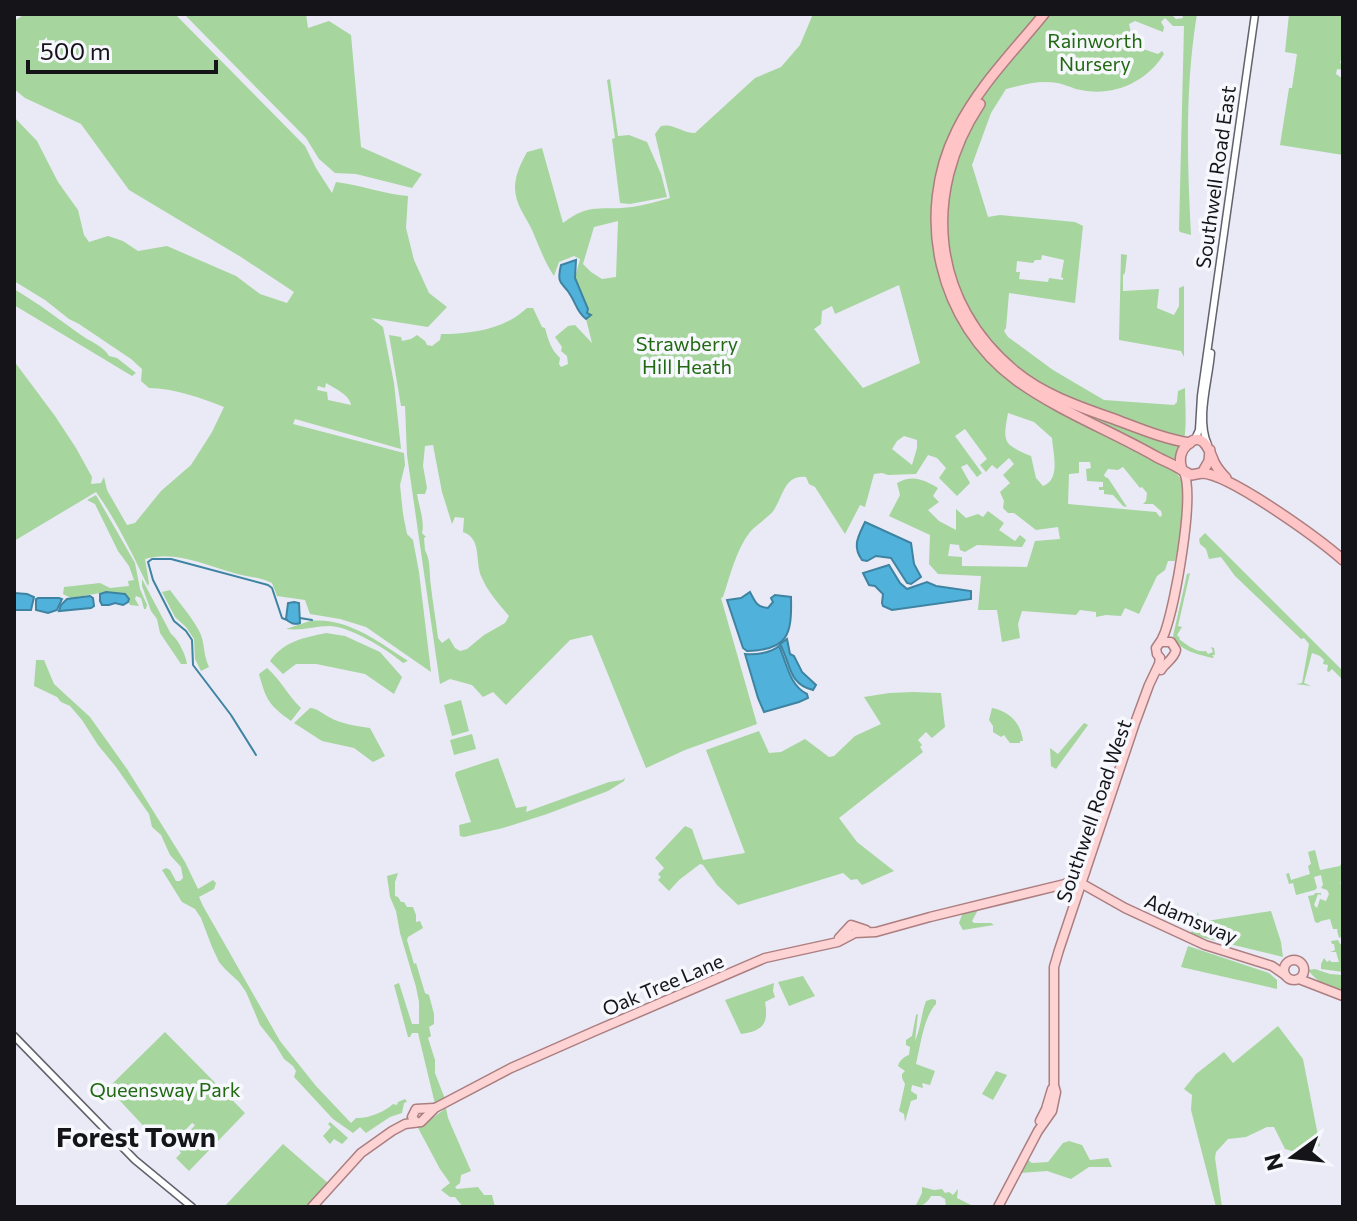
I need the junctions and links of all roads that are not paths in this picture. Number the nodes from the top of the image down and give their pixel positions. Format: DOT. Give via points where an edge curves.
graph roads {
  1 [pos="1044,14"];
  2 [pos="1051,14"];
  3 [pos="1255,14"];
  4 [pos="1209,346"];
  5 [pos="1191,442"];
  6 [pos="1209,448"];
  7 [pos="1159,458"];
  8 [pos="1183,471"];
  9 [pos="1202,474"];
  10 [pos="1227,480"];
  11 [pos="1186,498"];
  12 [pos="1343,560"];
  13 [pos="1166,642"];
  14 [pos="1164,659"];
  15 [pos="1085,872"];
  16 [pos="1068,883"];
  17 [pos="1083,888"];
  18 [pos="1097,894"];
  19 [pos="1284,965"];
  20 [pos="1272,966"];
  21 [pos="1302,974"];
  22 [pos="1055,975"];
  23 [pos="1285,975"];
  24 [pos="1343,996"];
  25 [pos="14,1036"];
  26 [pos="192,1207"];
  27 [pos="312,1207"];
  28 [pos="998,1207"];
  1 -- 7 [label="highway" via="981,92 945,157 935,222 940,261 958,312 994,361 1043,398"];
  2 -- 5 [label="highway" via="984,98 956,148 942,210 949,272 974,326 1018,373 1081,407"];
  3 -- 4 [label="main road, Southwell Road East"];
  4 -- 5 [label="main road, Southwell Road East" via="1199,430"];
  4 -- 6 [label="main road, Southwell Road East" via="1204,411"];
  5 -- 6 [label="highway" via="1199,440"];
  5 -- 8 [label="highway" via="1181,455"];
  6 -- 9 [label="highway"];
  6 -- 10 [label="highway"];
  7 -- 8 [label="highway"];
  7 -- 11 [label="main road" via="1182,476"];
  8 -- 9 [label="highway"];
  8 -- 11 [label="main road"];
  9 -- 10 [label="highway"];
  9 -- 13 [label="main road" via="1192,487 1183,576"];
  10 -- 12 [label="highway"];
  11 -- 13 [label="main road"];
  13 -- 14 [label="main road" via="1156,648"];
  13 -- 14 [label="main road" via="1176,647 1176,653"];
  14 -- 15 [label="main road, Southwell Road West" via="1149,685"];
  14 -- 17 [label="main road, Southwell Road West"];
  15 -- 16 [label="main road"];
  15 -- 17 [label="main road, Southwell Road West"];
  16 -- 17 [label="main road, Oak Tree Lane"];
  16 -- 27 [label="main road, Oak Tree Lane" via="870,932 853,931 832,943 765,958 511,1068 425,1113 416,1109 411,1121 367,1148"];
  17 -- 18 [label="main road, Adamsway"];
  17 -- 18 [label="main road" via="1088,895"];
  17 -- 22 [label="main road, Southwell Road West"];
  17 -- 22 [label="main road, Southwell Road West"];
  18 -- 20 [label="main road, Adamsway" via="1205,945"];
  19 -- 20 [label="main road, Adamsway"];
  19 -- 21 [label="main road" via="1296,959"];
  19 -- 23 [label="main road"];
  20 -- 23 [label="main road, Adamsway"];
  21 -- 23 [label="main road" via="1291,980"];
  21 -- 24 [label="main road"];
  22 -- 28 [label="main road, Southwell Road West" via="1052,1111"];
  25 -- 26 [label="main road" via="135,1160"];
}
